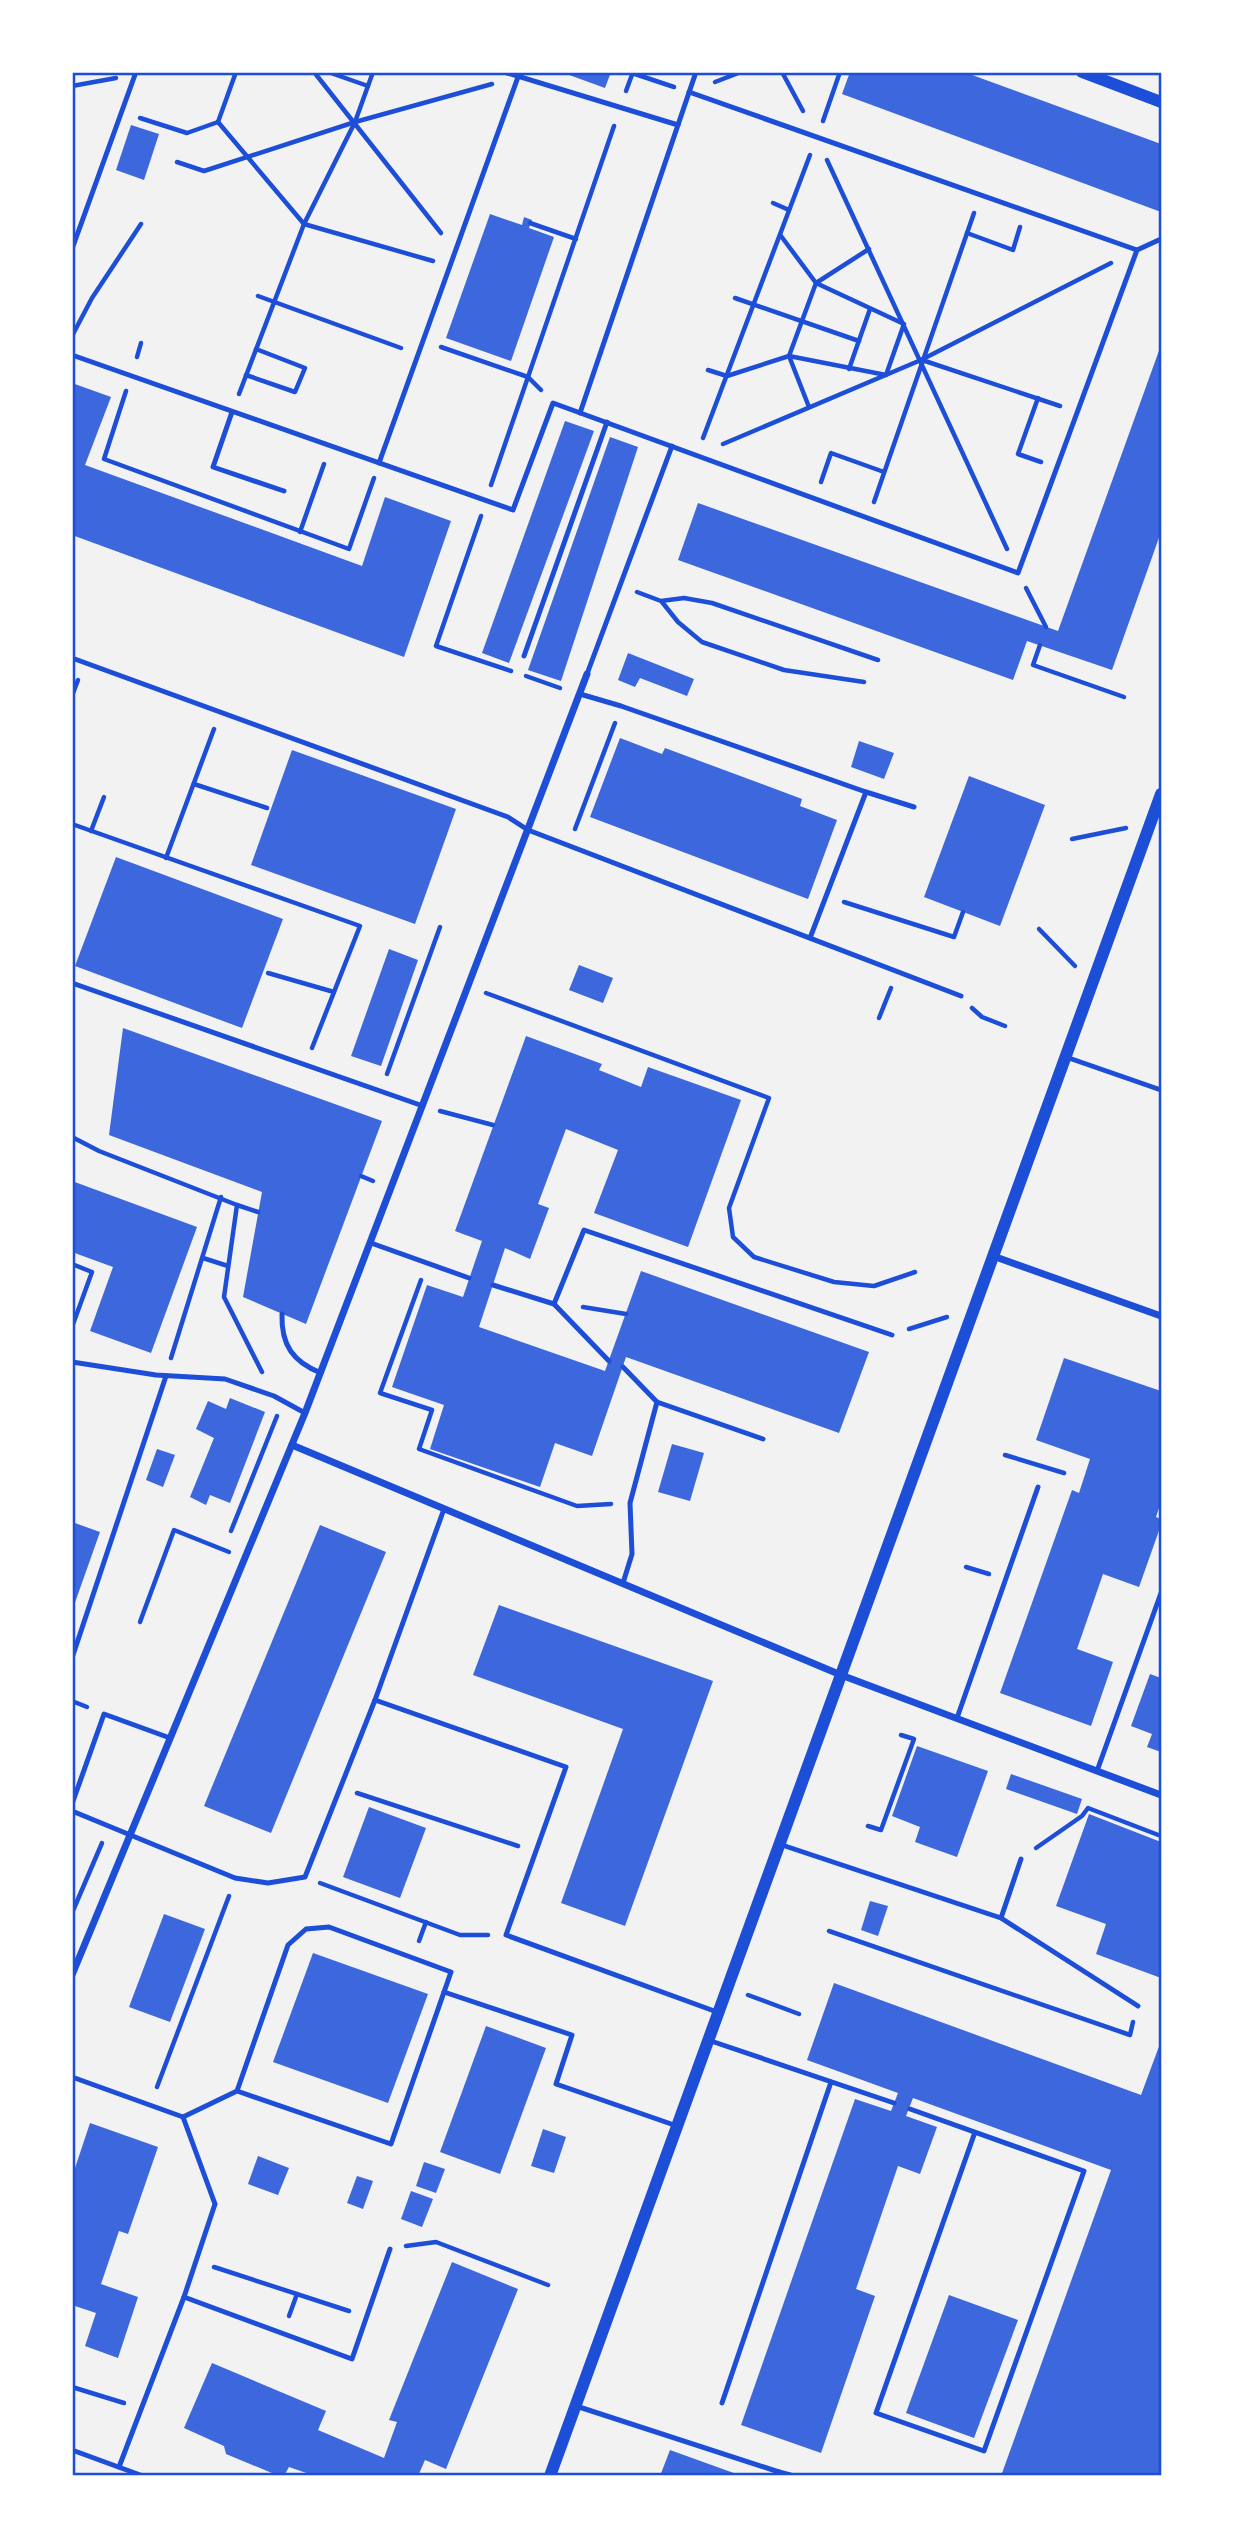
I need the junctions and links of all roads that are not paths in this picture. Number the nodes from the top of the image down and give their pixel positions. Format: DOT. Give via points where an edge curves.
graph roads {
  1 [pos="504,72"];
  2 [pos="696,72"];
  3 [pos="1082,72"];
  4 [pos="136,73"];
  5 [pos="518,77"];
  6 [pos="689,92"];
  7 [pos="1161,102"];
  8 [pos="678,125"];
  9 [pos="1161,239"];
  10 [pos="72,249"];
  11 [pos="1137,250"];
  12 [pos="72,355"];
  13 [pos="232,412"];
  14 [pos="579,413"];
  15 [pos="607,422"];
  16 [pos="672,446"];
  17 [pos="379,463"];
  18 [pos="284,491"];
  19 [pos="524,656"];
  20 [pos="72,658"];
  21 [pos="587,674"];
  22 [pos="580,694"];
  23 [pos="866,792"];
  24 [pos="1161,794"];
  25 [pos="914,807"];
  26 [pos="528,830"];
  27 [pos="810,938"];
  28 [pos="72,983"];
  29 [pos="961,996"];
  30 [pos="1066,1057"];
  31 [pos="1161,1090"];
  32 [pos="422,1106"];
  33 [pos="371,1243"];
  34 [pos="993,1256"];
  35 [pos="470,1278"];
  36 [pos="493,1285"];
  37 [pos="554,1304"];
  38 [pos="282,1314"];
  39 [pos="1161,1316"];
  40 [pos="892,1335"];
  41 [pos="609,1361"];
  42 [pos="72,1362"];
  43 [pos="623,1367"];
  44 [pos="321,1373"];
  45 [pos="166,1376"];
  46 [pos="657,1402"];
  47 [pos="305,1413"];
  48 [pos="763,1439"];
  49 [pos="292,1445"];
  50 [pos="1038,1487"];
  51 [pos="444,1508"];
  52 [pos="623,1583"];
  53 [pos="1161,1593"];
  54 [pos="72,1658"];
  55 [pos="841,1675"];
  56 [pos="375,1700"];
  57 [pos="957,1718"];
  58 [pos="170,1738"];
  59 [pos="1097,1771"];
  60 [pos="1161,1795"];
  61 [pos="72,1804"];
  62 [pos="72,1811"];
  63 [pos="130,1834"];
  64 [pos="779,1844"];
  65 [pos="1021,1859"];
  66 [pos="1001,1918"];
  67 [pos="72,1975"];
  68 [pos="444,1992"];
  69 [pos="1138,2006"];
  70 [pos="718,2013"];
  71 [pos="708,2040"];
  72 [pos="72,2077"];
  73 [pos="831,2082"];
  74 [pos="237,2091"];
  75 [pos="894,2103"];
  76 [pos="910,2109"];
  77 [pos="183,2117"];
  78 [pos="677,2126"];
  79 [pos="975,2132"];
  80 [pos="390,2249"];
  81 [pos="184,2297"];
  82 [pos="722,2403"];
  83 [pos="575,2406"];
  84 [pos="72,2450"];
  85 [pos="119,2467"];
  86 [pos="778,2474"];
  87 [pos="144,2476"];
  88 [pos="550,2476"];
  89 [pos="794,2476"];
  1 -- 5 [label="lane"];
  2 -- 6 [label="lane"];
  3 -- 7 [label="street"];
  4 -- 10 [label="lane"];
  5 -- 8 [label="lane"];
  5 -- 17 [label="lane"];
  6 -- 8 [label="lane"];
  6 -- 11 [label="lane"];
  8 -- 14 [label="lane"];
  9 -- 11 [label="lane"];
  11 -- 16 [label="lane" via="1018,573"];
  12 -- 13 [label="lane"];
  13 -- 17 [label="lane"];
  13 -- 18 [label="lane" via="213,467"];
  14 -- 15 [label="lane"];
  14 -- 17 [label="lane" via="553,403 513,510"];
  15 -- 16 [label="lane"];
  15 -- 19 [label="lane"];
  16 -- 21 [label="lane"];
  20 -- 26 [label="lane" via="508,817"];
  21 -- 22 [label="street"];
  22 -- 23 [label="lane"];
  22 -- 26 [label="street"];
  23 -- 25 [label="lane"];
  23 -- 27 [label="lane"];
  24 -- 30 [label="street"];
  26 -- 27 [label="lane"];
  26 -- 32 [label="street"];
  27 -- 29 [label="lane"];
  28 -- 32 [label="lane"];
  30 -- 31 [label="lane"];
  30 -- 34 [label="street"];
  32 -- 33 [label="street"];
  33 -- 35 [label="lane"];
  33 -- 44 [label="street"];
  34 -- 39 [label="street"];
  34 -- 55 [label="street"];
  36 -- 37 [label="lane"];
  37 -- 40 [label="lane" via="584,1230"];
  37 -- 41 [label="lane"];
  38 -- 44 [label="lane" via="281,1334 292,1356 301,1366"];
  42 -- 45 [label="lane"];
  43 -- 46 [label="lane"];
  44 -- 47 [label="street"];
  45 -- 47 [label="lane" via="225,1379 274,1396"];
  45 -- 54 [label="lane"];
  46 -- 48 [label="lane"];
  46 -- 52 [label="lane" via="631,1503 632,1554"];
  47 -- 49 [label="street"];
  49 -- 51 [label="street"];
  49 -- 58 [label="street"];
  50 -- 57 [label="lane"];
  51 -- 52 [label="street"];
  51 -- 56 [label="lane"];
  52 -- 55 [label="street"];
  53 -- 59 [label="lane"];
  55 -- 57 [label="street"];
  55 -- 64 [label="street"];
  56 -- 63 [label="lane" via="305,1877 268,1883 235,1878"];
  56 -- 70 [label="lane" via="566,1767 506,1935"];
  57 -- 59 [label="street"];
  58 -- 61 [label="lane" via="104,1714"];
  58 -- 63 [label="street"];
  59 -- 60 [label="street"];
  62 -- 63 [label="lane"];
  63 -- 67 [label="street"];
  64 -- 66 [label="lane"];
  64 -- 70 [label="street"];
  65 -- 66 [label="lane"];
  66 -- 69 [label="lane"];
  68 -- 74 [label="lane" via="391,2144"];
  68 -- 74 [label="lane" via="451,1972 329,1927 306,1930 288,1945"];
  68 -- 78 [label="lane" via="572,2035 556,2084"];
  70 -- 71 [label="street"];
  71 -- 73 [label="lane"];
  71 -- 78 [label="street"];
  72 -- 77 [label="lane"];
  73 -- 75 [label="lane"];
  73 -- 82 [label="lane"];
  74 -- 77 [label="lane"];
  76 -- 79 [label="lane"];
  77 -- 81 [label="lane" via="215,2204"];
  78 -- 83 [label="street"];
  79 -- 79 [label="lane" via="1084,2171 984,2451 876,2413"];
  80 -- 81 [label="lane" via="352,2359"];
  81 -- 85 [label="lane"];
  83 -- 86 [label="lane"];
  83 -- 88 [label="street"];
  84 -- 85 [label="lane"];
  85 -- 87 [label="lane"];
  86 -- 89 [label="lane"];
}
